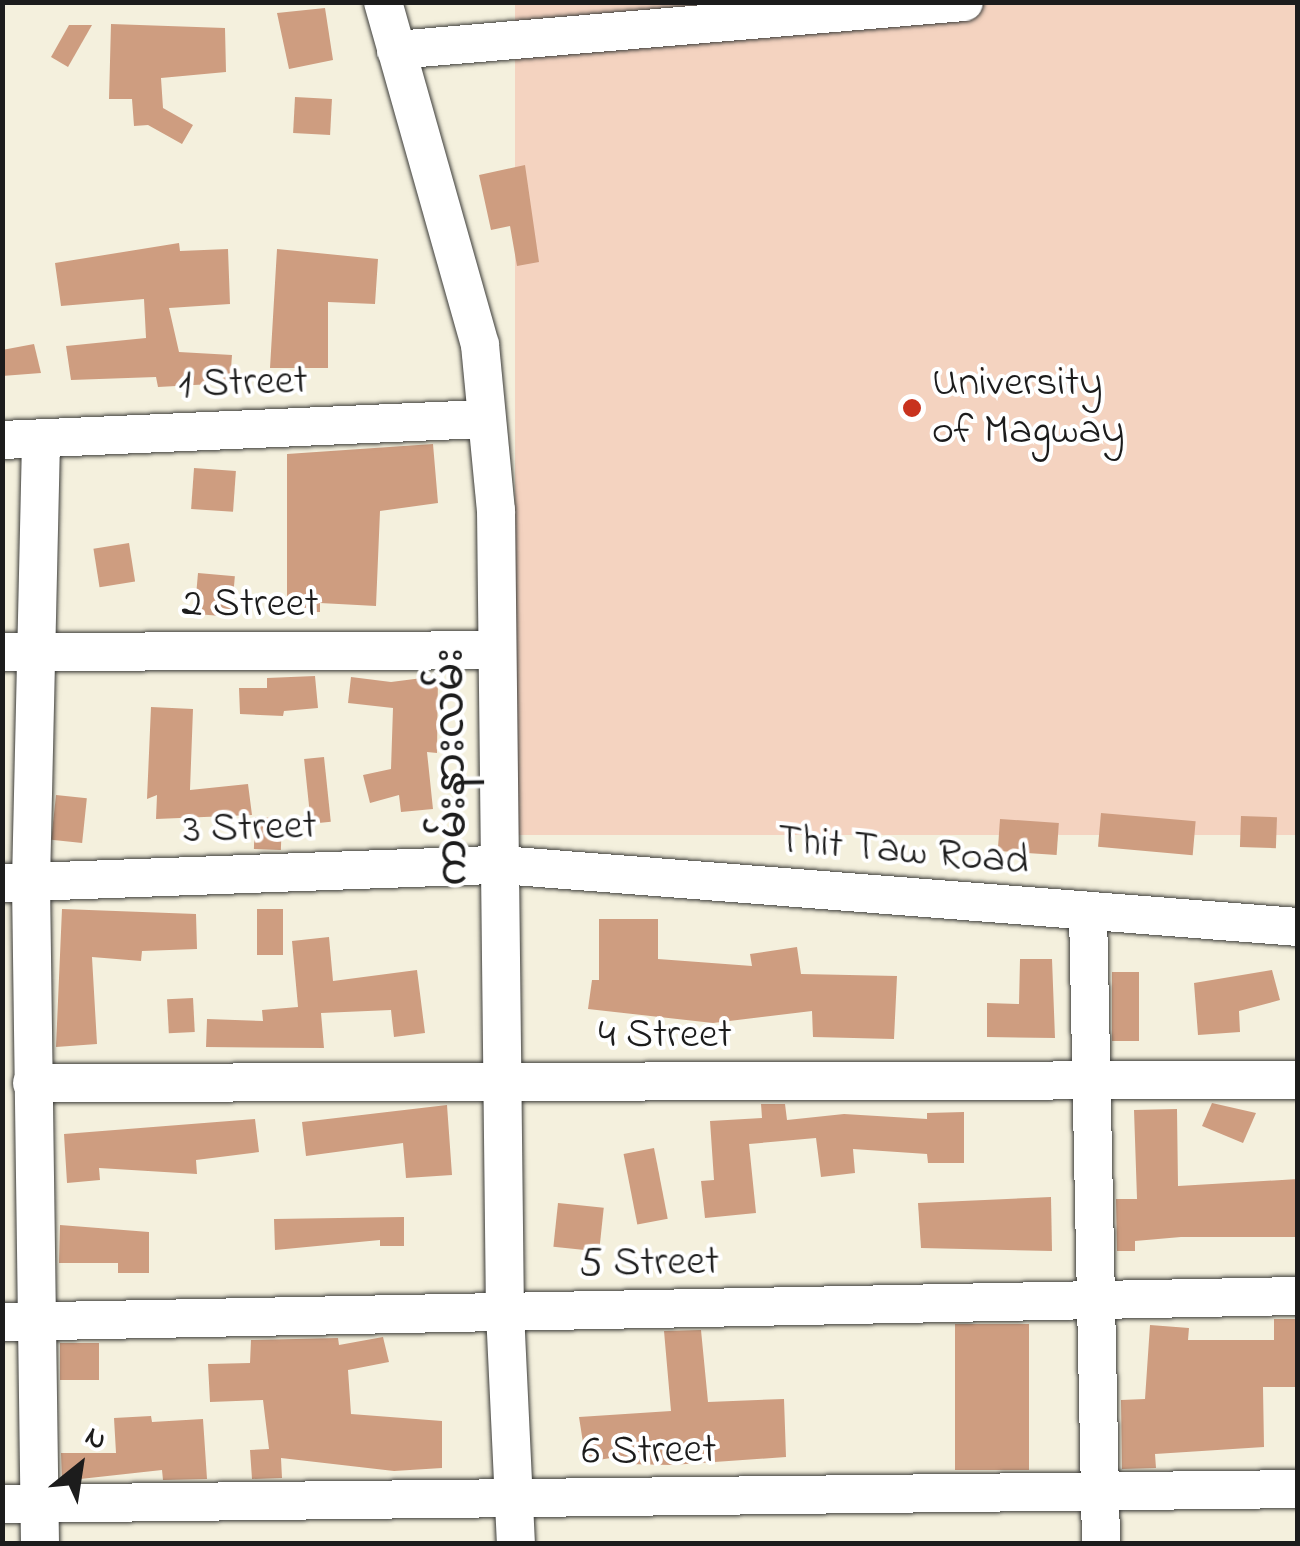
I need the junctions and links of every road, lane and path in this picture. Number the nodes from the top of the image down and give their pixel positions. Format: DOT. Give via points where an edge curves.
graph roads {
  1 [pos="383,2"];
  2 [pos="964,2"];
  3 [pos="396,50"];
  4 [pos="487,419"];
  5 [pos="41,438"];
  6 [pos="2,440"];
  7 [pos="496,650"];
  8 [pos="19,651"];
  9 [pos="501,864"];
  10 [pos="17,882"];
  11 [pos="1088,912"];
  12 [pos="1298,927"];
  13 [pos="1089,1080"];
  14 [pos="1298,1080"];
  15 [pos="503,1082"];
  16 [pos="32,1083"];
  17 [pos="1298,1296"];
  18 [pos="1092,1300"];
  19 [pos="506,1312"];
  20 [pos="18,1322"];
  21 [pos="1298,1489"];
  22 [pos="1102,1491"];
  23 [pos="517,1498"];
  24 [pos="2,1504"];
  25 [pos="41,1504"];
  26 [pos="40,1544"];
  27 [pos="516,1544"];
  28 [pos="1101,1544"];
  1 -- 3 [label="street, ကမ်းနားလမ်း"];
  2 -- 3 [label="street"];
  3 -- 4 [label="street, ကမ်းနားလမ်း" via="480,345"];
  4 -- 5 [label="street, 1 Street"];
  4 -- 7 [label="street, ကမ်းနားလမ်း" via="496,510"];
  5 -- 6 [label="street, 1 Street"];
  5 -- 8 [label="street"];
  7 -- 8 [label="street, 2 Street"];
  7 -- 9 [label="street, ကမ်းနားလမ်း"];
  8 -- 10 [label="street"];
  9 -- 10 [label="street, 3 Street"];
  9 -- 11 [label="street, Thit Taw Road"];
  9 -- 15 [label="street, ကမ်းနားလမ်း"];
  10 -- 16 [label="street"];
  11 -- 12 [label="street, Thit Taw Road"];
  11 -- 13 [label="street"];
  13 -- 14 [label="street, 4 Street"];
  13 -- 15 [label="street, 4 Street"];
  13 -- 18 [label="street"];
  15 -- 16 [label="street, 4 Street"];
  15 -- 19 [label="street, ကမ်းနားလမ်း"];
  16 -- 20 [label="street"];
  17 -- 18 [label="street, 5 Street"];
  18 -- 19 [label="street, 5 Street"];
  18 -- 22 [label="street"];
  19 -- 20 [label="street, 5 Street"];
  19 -- 23 [label="street, ကမ်းနားလမ်း"];
  20 -- 25 [label="street"];
  21 -- 22 [label="street, 6 Street"];
  22 -- 23 [label="street, 6 Street"];
  22 -- 28 [label="street"];
  23 -- 25 [label="street, 6 Street"];
  23 -- 27 [label="street, ကမ်းနားလမ်း"];
  24 -- 25 [label="street, 6 Street"];
  25 -- 26 [label="street"];
}
